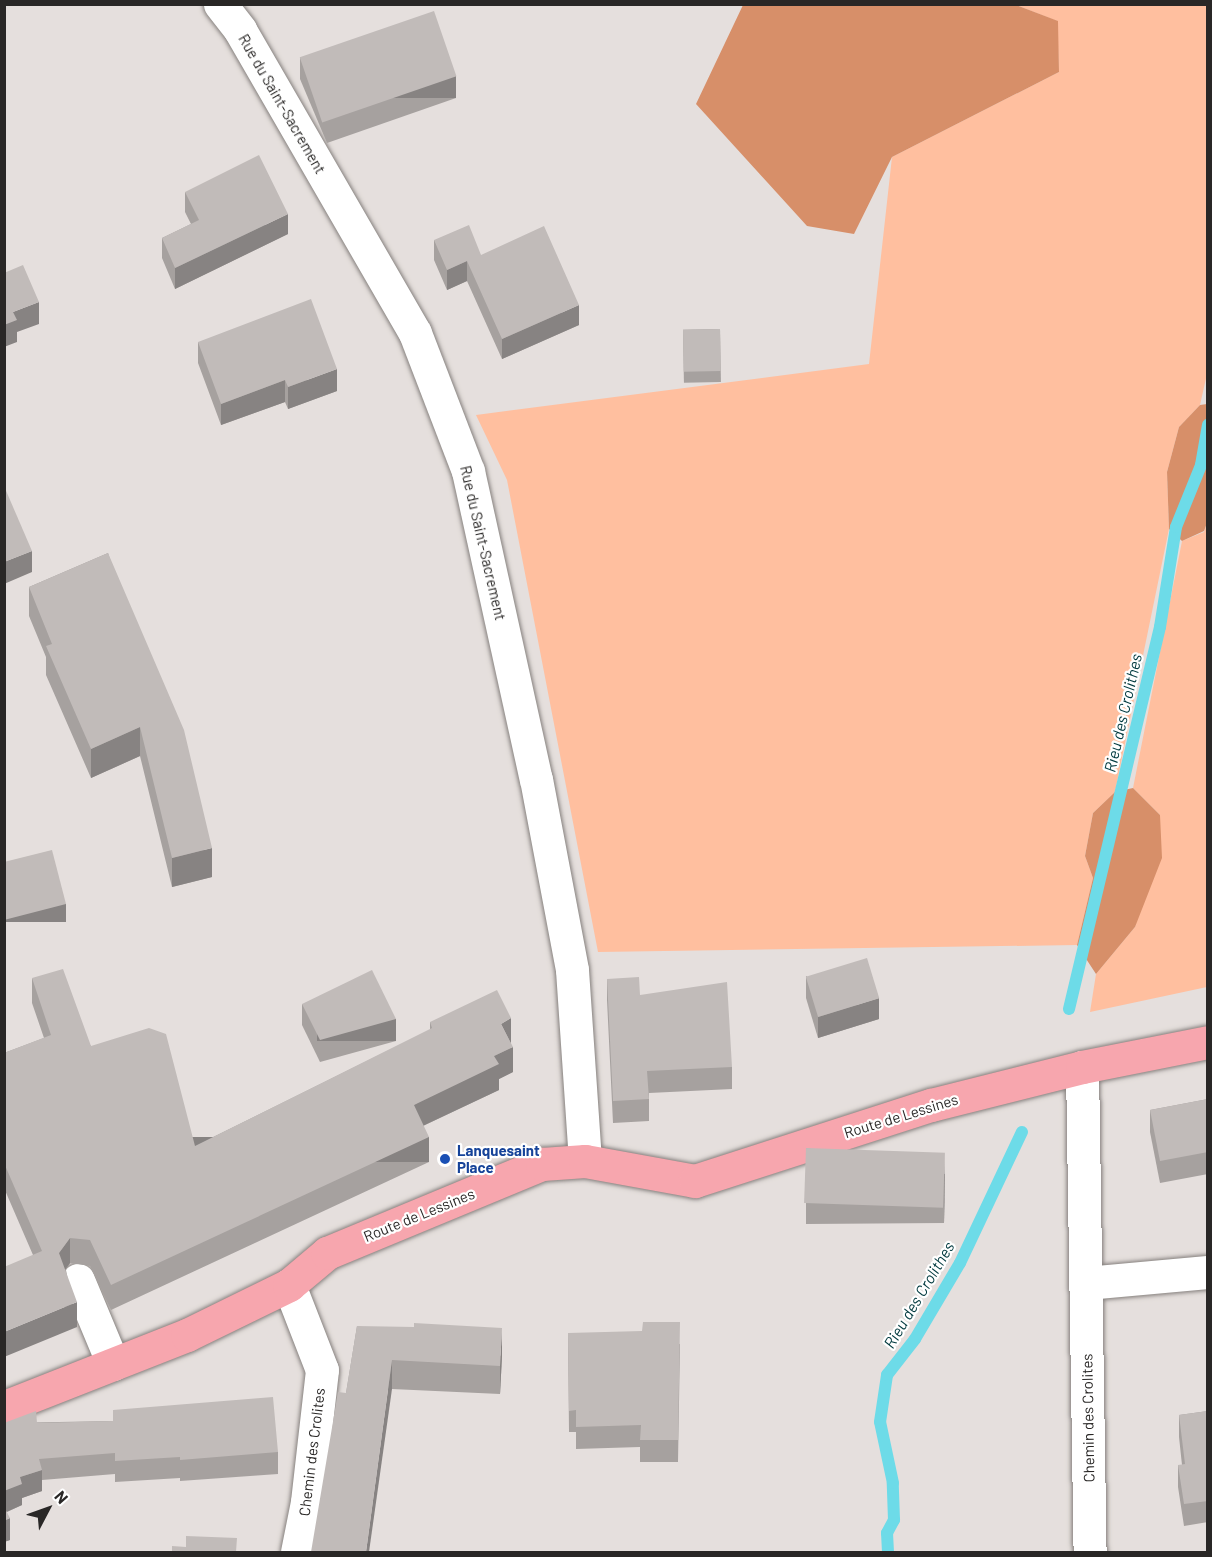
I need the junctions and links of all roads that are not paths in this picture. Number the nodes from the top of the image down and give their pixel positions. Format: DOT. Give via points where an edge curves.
graph roads {
  1 [pos="220,4"];
  2 [pos="1208,1042"];
  3 [pos="1082,1067"];
  4 [pos="585,1161"];
  5 [pos="1208,1272"];
  6 [pos="78,1280"];
  7 [pos="1086,1283"];
  8 [pos="289,1285"];
  9 [pos="113,1364"];
  10 [pos="4,1407"];
  11 [pos="297,1552"];
  12 [pos="1090,1552"];
  1 -- 4 [label="street, Rue du Saint-Sacrement" via="240,30 415,333 468,471 536,779 572,970"];
  2 -- 3 [label="main road, Route de Lessines"];
  3 -- 4 [label="main road, Route de Lessines" via="931,1105 695,1181"];
  3 -- 7 [label="street, Chemin des Crolites"];
  4 -- 8 [label="main road, Route de Lessines" via="542,1164 327,1252"];
  5 -- 7 [label="street"];
  6 -- 9 [label="street"];
  7 -- 12 [label="street, Chemin des Crolites"];
  8 -- 9 [label="main road, Route de Lessines" via="187,1335"];
  8 -- 11 [label="street, Chemin des Crolites" via="322,1370 307,1502"];
  9 -- 10 [label="main road, Route de Lessines"];
}
